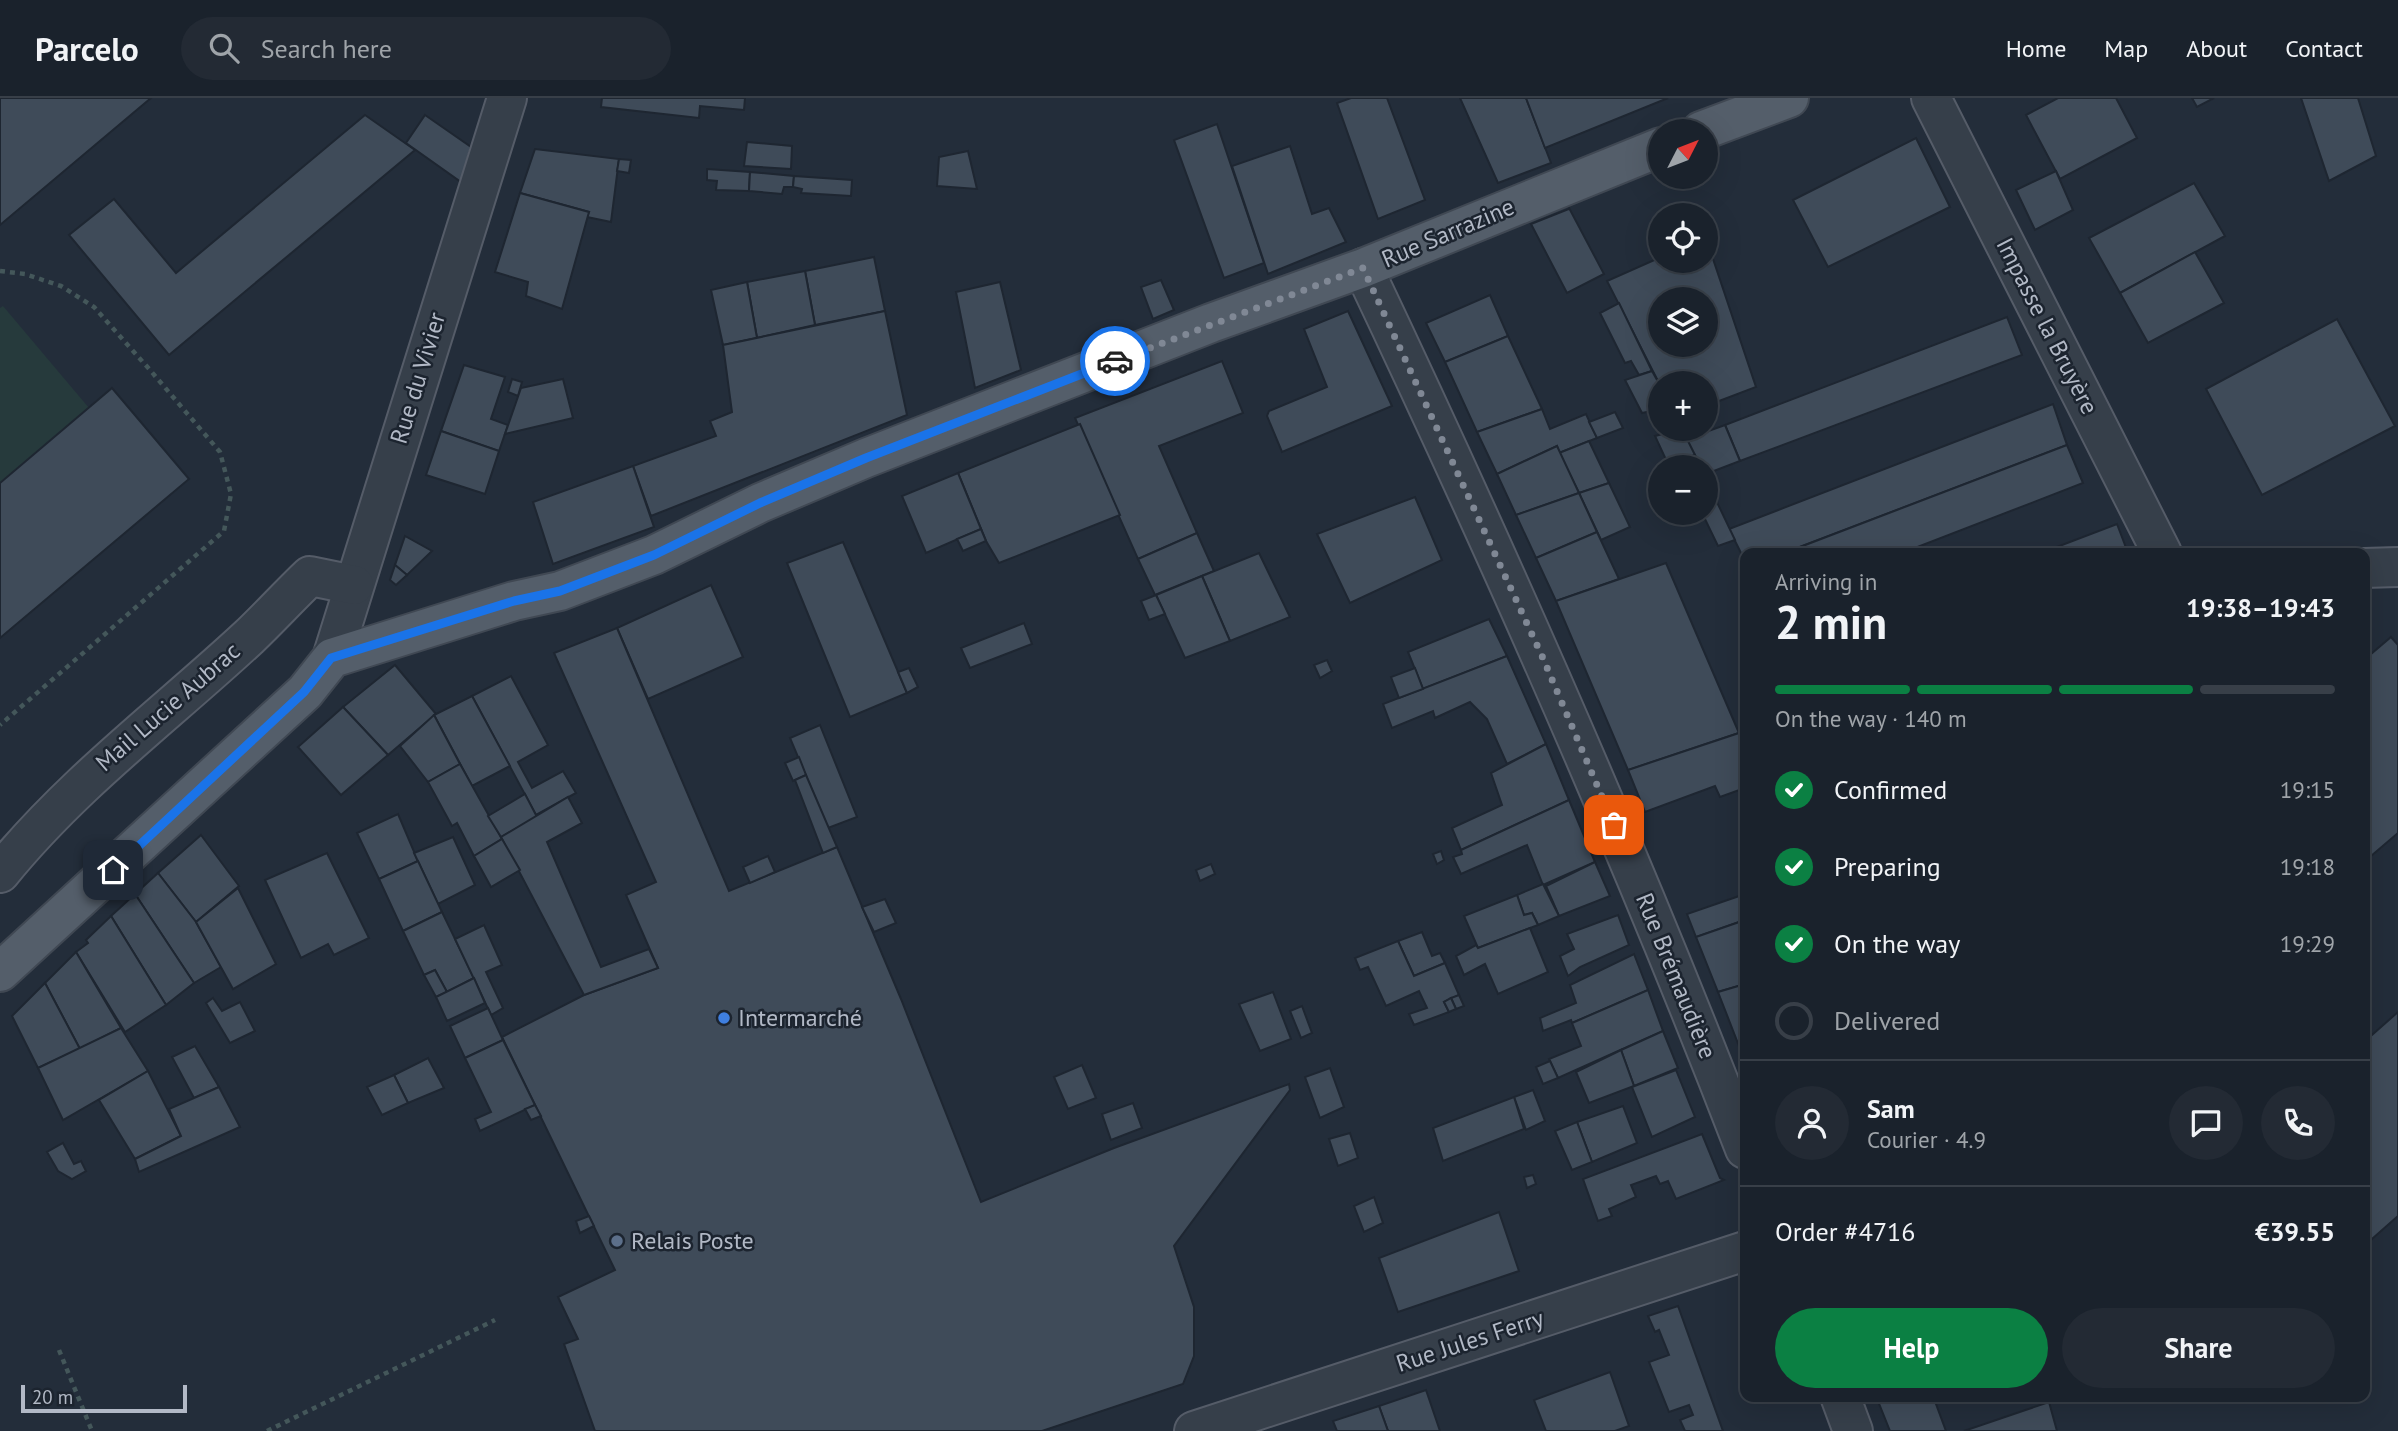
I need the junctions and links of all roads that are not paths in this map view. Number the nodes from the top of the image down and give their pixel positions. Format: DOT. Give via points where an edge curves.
graph roads {
  1 [pos="507,98"];
  2 [pos="1789,98"];
  3 [pos="1931,98"];
  4 [pos="1718,125"];
  5 [pos="1648,152"];
  6 [pos="1363,268"];
  7 [pos="2159,548"];
  8 [pos="2398,567"];
  9 [pos="2370,568"];
  10 [pos="354,585"];
  11 [pos="331,658"];
  12 [pos="0,873"];
  13 [pos="0,972"];
  14 [pos="1740,1136"];
  15 [pos="1740,1253"];
  16 [pos="1842,1402"];
  17 [pos="1194,1431"];
  18 [pos="1853,1431"];
  1 -- 10 [label="street, Rue du Vivier"];
  2 -- 4 [label="main road"];
  3 -- 7 [label="street, Impasse la Bruyère"];
  5 -- 6 [label="main road, Rue Sarrazine"];
  6 -- 11 [label="main road, Rue Sarrazine" via="866,458 654,555 560,591"];
  6 -- 14 [label="street, Rue Brémaudière" via="1542,656 1676,971"];
  8 -- 9 [label="street"];
  10 -- 11 [label="street, Rue du Vivier"];
  10 -- 12 [label="street, Mail Lucie Aubrac" via="310,576 250,636 97,769"];
  11 -- 13 [label="main road" via="304,692"];
  15 -- 17 [label="street, Rue Jules Ferry"];
  16 -- 18 [label="street"];
}
